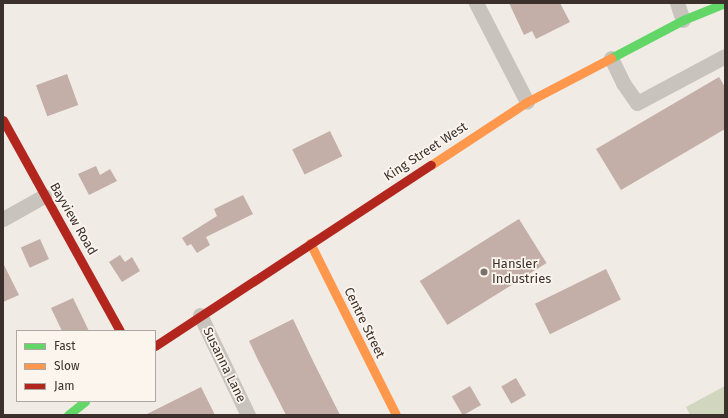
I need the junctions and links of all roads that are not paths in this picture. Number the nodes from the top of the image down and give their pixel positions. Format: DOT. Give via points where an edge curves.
graph roads {
  1 [pos="476,3"];
  2 [pos="677,3"];
  3 [pos="725,3"];
  4 [pos="683,20"];
  5 [pos="725,56"];
  6 [pos="611,58"];
  7 [pos="527,102"];
  8 [pos="3,120"];
  9 [pos="44,196"];
  10 [pos="3,219"];
  11 [pos="310,243"];
  12 [pos="200,316"];
  13 [pos="119,330"];
  14 [pos="156,345"];
  15 [pos="84,402"];
  16 [pos="68,415"];
  17 [pos="248,415"];
  18 [pos="396,415"];
  1 -- 7 [label="street"];
  2 -- 4 [label="street"];
  3 -- 4 [label="main road, King Street West"];
  4 -- 6 [label="main road, King Street West"];
  5 -- 6 [label="street" via="637,103 622,83"];
  6 -- 7 [label="main road, King Street West"];
  7 -- 11 [label="main road, King Street West"];
  8 -- 9 [label="main road, Bayview Road"];
  9 -- 10 [label="street"];
  9 -- 13 [label="main road, Bayview Road"];
  11 -- 12 [label="main road, King Street West"];
  11 -- 18 [label="main road, Centre Street"];
  12 -- 14 [label="main road, King Street West"];
  12 -- 17 [label="street, Susanna Lane"];
  15 -- 16 [label="main road"];
}
